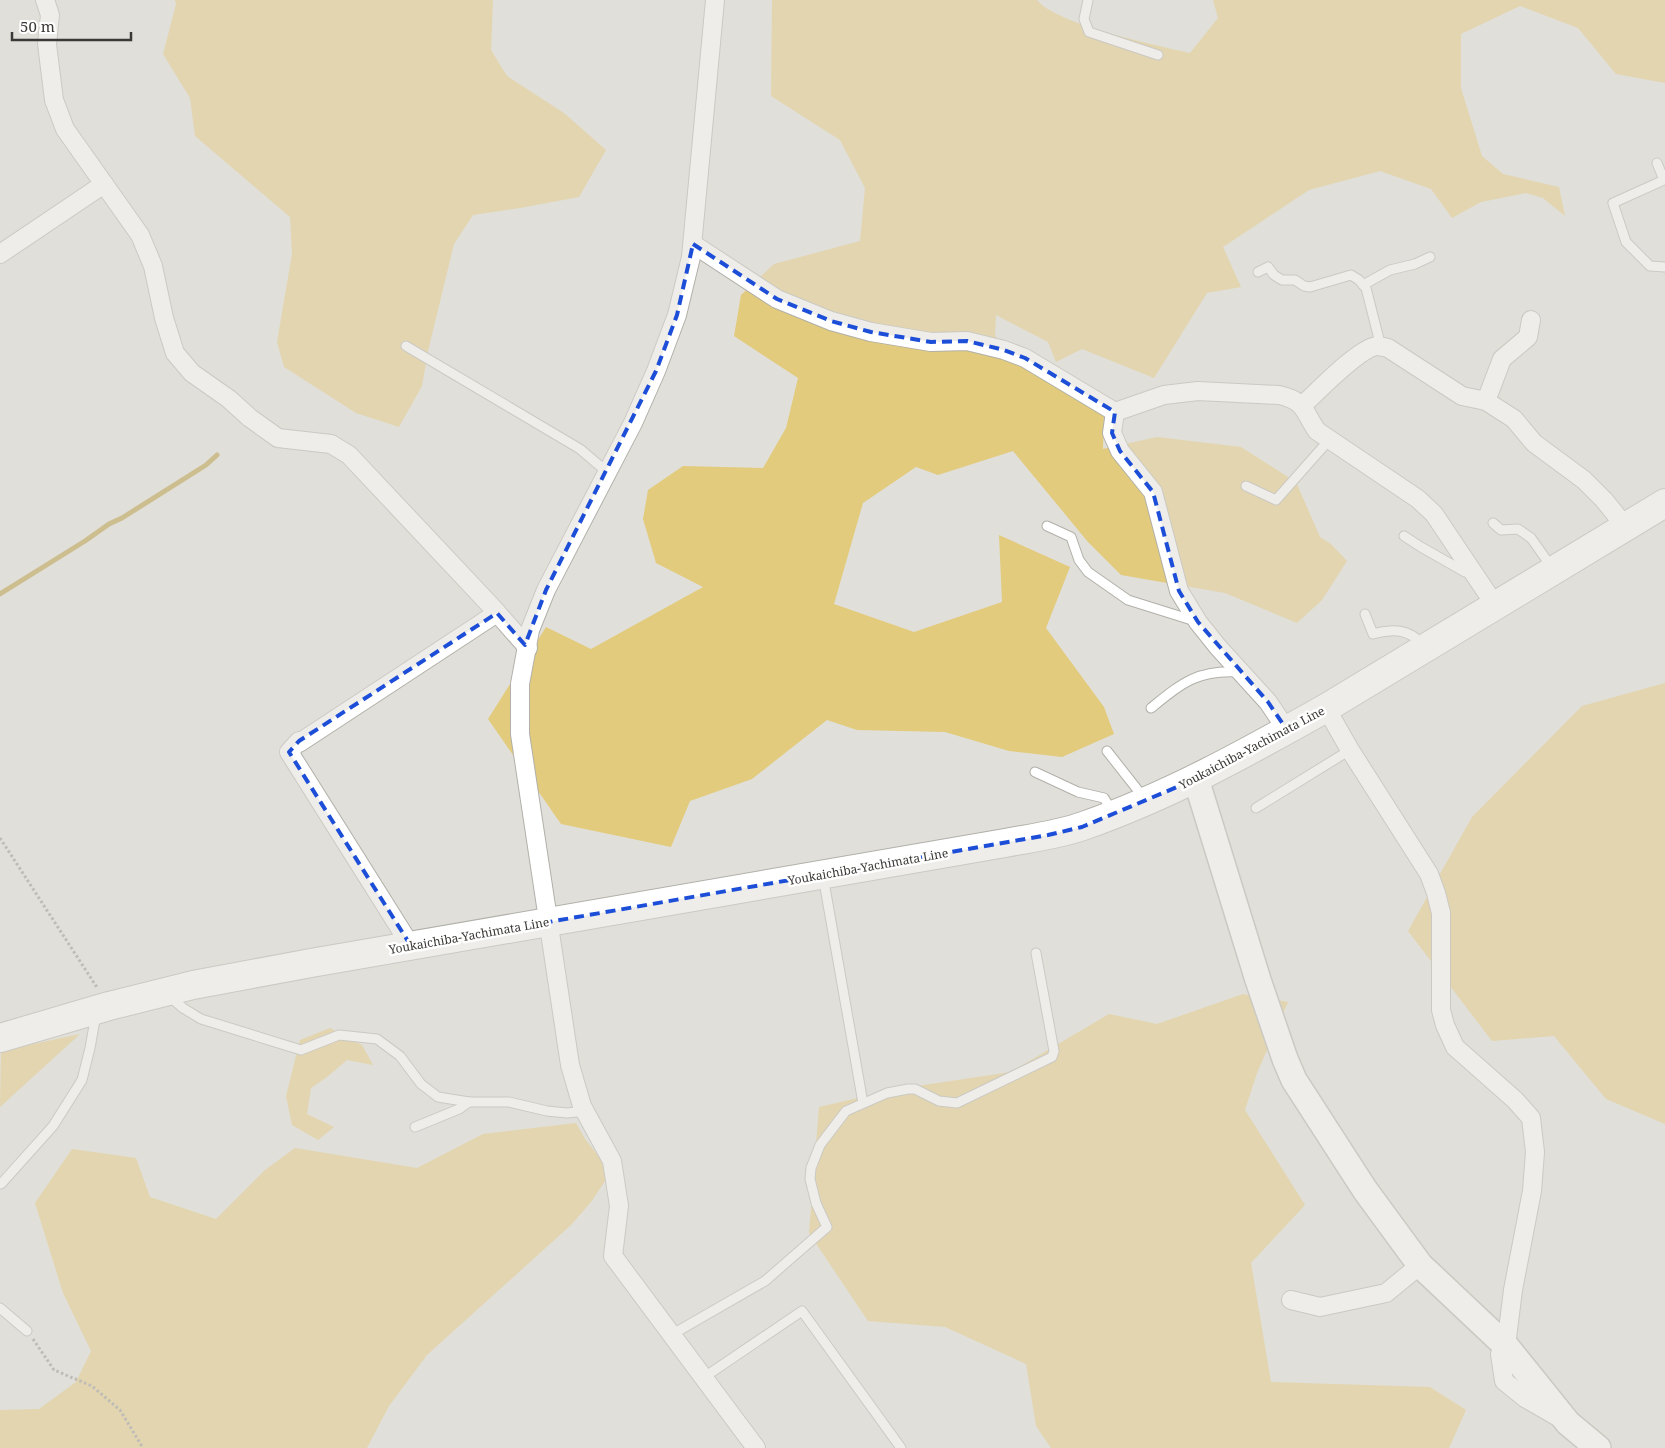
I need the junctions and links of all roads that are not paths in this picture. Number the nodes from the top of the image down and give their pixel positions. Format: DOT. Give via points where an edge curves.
graph roads {
  1 [pos="46,0"];
  2 [pos="715,0"];
  3 [pos="1088,0"];
  4 [pos="1158,55"];
  5 [pos="1657,163"];
  6 [pos="104,184"];
  7 [pos="693,244"];
  8 [pos="0,254"];
  9 [pos="1430,257"];
  10 [pos="1665,267"];
  11 [pos="1258,272"];
  12 [pos="1363,285"];
  13 [pos="1531,320"];
  14 [pos="406,346"];
  15 [pos="1381,347"];
  16 [pos="1486,400"];
  17 [pos="1303,405"];
  18 [pos="1116,412"];
  19 [pos="1330,439"];
  20 [pos="607,472"];
  21 [pos="1246,486"];
  22 [pos="1664,506"];
  23 [pos="1493,523"];
  24 [pos="1047,526"];
  25 [pos="1626,526"];
  26 [pos="1404,536"];
  27 [pos="1554,570"];
  28 [pos="1473,574"];
  29 [pos="1495,606"];
  30 [pos="497,614"];
  31 [pos="1365,614"];
  32 [pos="1198,622"];
  33 [pos="528,648"];
  34 [pos="1425,648"];
  35 [pos="1241,672"];
  36 [pos="1151,708"];
  37 [pos="1326,708"];
  38 [pos="1287,730"];
  39 [pos="1350,750"];
  40 [pos="1107,751"];
  41 [pos="1035,772"];
  42 [pos="1196,779"];
  43 [pos="1146,801"];
  44 [pos="1256,808"];
  45 [pos="1114,813"];
  46 [pos="823,875"];
  47 [pos="549,922"];
  48 [pos="411,946"];
  49 [pos="1036,953"];
  50 [pos="164,992"];
  51 [pos="101,1009"];
  52 [pos="0,1038"];
  53 [pos="469,1102"];
  54 [pos="862,1103"];
  55 [pos="585,1111"];
  56 [pos="415,1127"];
  57 [pos="1,1184"];
  58 [pos="1420,1265"];
  59 [pos="1291,1300"];
  60 [pos="0,1308"];
  61 [pos="27,1331"];
  62 [pos="671,1335"];
  63 [pos="1506,1346"];
  64 [pos="702,1378"];
  65 [pos="756,1448"];
  66 [pos="901,1448"];
  67 [pos="1598,1448"];
  1 -- 6 [label="street" via="50,15 47,44 54,100 65,129"];
  2 -- 7 [label="street"];
  3 -- 4 [label="lane" via="1084,19 1089,32"];
  5 -- 10 [label="lane" via="1664,180 1613,203 1626,242 1650,266"];
  6 -- 8 [label="street"];
  6 -- 30 [label="street" via="140,235 153,266 175,353 192,373 278,438 331,444 349,455"];
  7 -- 18 [label="street" via="778,299 871,332 931,342 967,341 1004,350 1025,358"];
  7 -- 20 [label="street" via="676,315 656,371"];
  9 -- 12 [label="lane" via="1390,270"];
  11 -- 12 [label="lane" via="1268,267 1282,280 1295,280 1310,287 1351,275"];
  12 -- 15 [label="lane"];
  13 -- 16 [label="street" via="1528,337 1502,359"];
  14 -- 20 [label="lane" via="580,449"];
  15 -- 16 [label="street" via="1388,348 1462,396"];
  15 -- 17 [label="street" via="1365,351"];
  16 -- 25 [label="street" via="1514,419 1534,444 1584,480"];
  17 -- 18 [label="street" via="1279,395 1198,391 1164,395"];
  17 -- 19 [label="street" via="1317,431"];
  18 -- 32 [label="street" via="1112,433 1120,451 1153,492 1179,590"];
  19 -- 21 [label="lane" via="1276,500"];
  19 -- 28 [label="street" via="1418,499 1434,514"];
  20 -- 33 [label="street" via="546,590 530,630"];
  22 -- 25 [label="main road, Youkaichiba-Yachimata Line"];
  23 -- 27 [label="lane" via="1501,530 1518,529 1530,538"];
  24 -- 32 [label="lane" via="1071,537 1088,572 1128,600"];
  25 -- 27 [label="main road, Youkaichiba-Yachimata Line"];
  26 -- 28 [label="lane"];
  27 -- 29 [label="main road, Youkaichiba-Yachimata Line"];
  28 -- 29 [label="street"];
  29 -- 34 [label="main road, Youkaichiba-Yachimata Line"];
  30 -- 33 [label="street"];
  30 -- 48 [label="street" via="299,741 289,752"];
  31 -- 34 [label="lane" via="1372,634 1392,630 1408,633"];
  32 -- 35 [label="street"];
  33 -- 47 [label="street" via="520,684 520,734"];
  34 -- 37 [label="main road, Youkaichiba-Yachimata Line"];
  35 -- 36 [label="lane" via="1221,670 1202,674 1182,684"];
  35 -- 38 [label="street" via="1268,702"];
  37 -- 38 [label="main road, Youkaichiba-Yachimata Line"];
  37 -- 39 [label="street"];
  38 -- 42 [label="main road, Youkaichiba-Yachimata Line"];
  39 -- 44 [label="lane"];
  39 -- 63 [label="street" via="1429,874 1440,913 1441,1010 1455,1047 1531,1118 1535,1152 1532,1191"];
  40 -- 43 [label="lane"];
  41 -- 45 [label="lane" via="1078,792 1104,798"];
  42 -- 43 [label="main road, Youkaichiba-Yachimata Line"];
  42 -- 58 [label="street" via="1284,1059 1294,1080 1366,1190"];
  43 -- 45 [label="main road, Youkaichiba-Yachimata Line"];
  45 -- 46 [label="main road, Youkaichiba-Yachimata Line" via="1048,835"];
  46 -- 47 [label="main road, Youkaichiba-Yachimata Line"];
  46 -- 54 [label="lane"];
  47 -- 48 [label="main road, Youkaichiba-Yachimata Line"];
  47 -- 55 [label="street" via="570,1064"];
  48 -- 50 [label="main road, Youkaichiba-Yachimata Line"];
  49 -- 54 [label="lane" via="1054,1051 1052,1057 957,1102 939,1101 908,1088"];
  50 -- 51 [label="main road, Youkaichiba-Yachimata Line"];
  50 -- 53 [label="lane" via="202,1020 301,1050 340,1035 377,1039 400,1056 421,1084 438,1097"];
  51 -- 52 [label="main road, Youkaichiba-Yachimata Line"];
  51 -- 57 [label="lane" via="94,1020 82,1080 53,1126"];
  53 -- 55 [label="lane" via="509,1102 547,1112"];
  53 -- 56 [label="lane"];
  54 -- 62 [label="lane" via="842,1116 820,1145 811,1168 810,1179 816,1203 828,1227 765,1281"];
  55 -- 62 [label="street" via="612,1161 618,1206 613,1256"];
  58 -- 59 [label="street" via="1386,1293 1320,1307"];
  58 -- 63 [label="street"];
  60 -- 61 [label="lane"];
  62 -- 64 [label="street"];
  63 -- 67 [label="street" via="1568,1422"];
  64 -- 65 [label="street"];
  64 -- 66 [label="lane" via="802,1311"];
}
